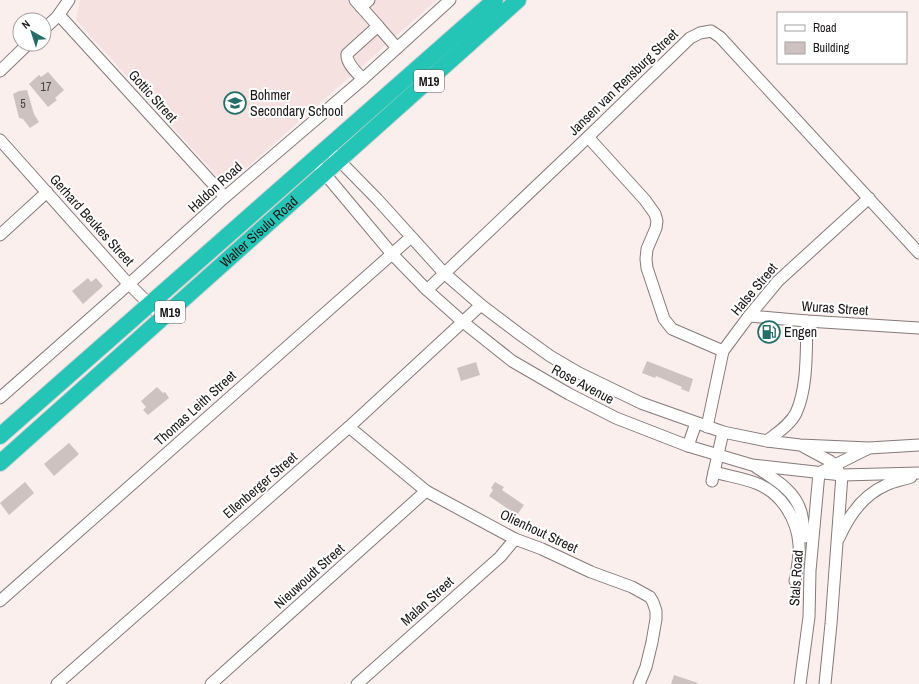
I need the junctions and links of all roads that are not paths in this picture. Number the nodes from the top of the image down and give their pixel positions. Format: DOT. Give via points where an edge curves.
graph roads {
  1 [pos="69,0"];
  2 [pos="450,0"];
  3 [pos="495,0"];
  4 [pos="514,1"];
  5 [pos="361,2"];
  6 [pos="59,15"];
  7 [pos="52,22"];
  8 [pos="378,26"];
  9 [pos="397,48"];
  10 [pos="20,52"];
  11 [pos="428,59"];
  12 [pos="0,71"];
  13 [pos="439,71"];
  14 [pos="363,79"];
  15 [pos="588,137"];
  16 [pos="0,140"];
  17 [pos="327,148"];
  18 [pos="313,160"];
  19 [pos="340,161"];
  20 [pos="324,174"];
  21 [pos="47,192"];
  22 [pos="225,197"];
  23 [pos="869,198"];
  24 [pos="243,221"];
  25 [pos="0,235"];
  26 [pos="255,236"];
  27 [pos="410,238"];
  28 [pos="919,253"];
  29 [pos="392,254"];
  30 [pos="444,273"];
  31 [pos="130,284"];
  32 [pos="427,290"];
  33 [pos="148,304"];
  34 [pos="481,305"];
  35 [pos="749,316"];
  36 [pos="163,318"];
  37 [pos="807,321"];
  38 [pos="463,322"];
  39 [pos="919,328"];
  40 [pos="723,351"];
  41 [pos="0,398"];
  42 [pos="42,399"];
  43 [pos="55,414"];
  44 [pos="696,423"];
  45 [pos="349,427"];
  46 [pos="707,427"];
  47 [pos="723,432"];
  48 [pos="0,436"];
  49 [pos="767,441"];
  50 [pos="800,445"];
  51 [pos="919,445"];
  52 [pos="688,446"];
  53 [pos="869,448"];
  54 [pos="718,456"];
  55 [pos="0,463"];
  56 [pos="834,465"];
  57 [pos="752,466"];
  58 [pos="819,473"];
  59 [pos="919,474"];
  60 [pos="842,475"];
  61 [pos="426,491"];
  62 [pos="515,539"];
  63 [pos="836,545"];
  64 [pos="810,571"];
  65 [pos="810,583"];
  66 [pos="0,601"];
  67 [pos="57,684"];
  68 [pos="211,684"];
  69 [pos="357,684"];
  70 [pos="639,684"];
  71 [pos="800,684"];
  72 [pos="825,684"];
  1 -- 6 [label="street"];
  2 -- 9 [label="street, Haldon Road"];
  3 -- 11 [label="highway, Walter Sisulu Road / M19"];
  4 -- 13 [label="highway, Walter Sisulu Road / M19"];
  5 -- 8 [label="street"];
  6 -- 7 [label="street"];
  6 -- 22 [label="street, Gottic Street"];
  8 -- 9 [label="street"];
  8 -- 14 [label="street" via="347,54 349,63"];
  9 -- 14 [label="street, Haldon Road"];
  10 -- 12 [label="street"];
  11 -- 13 [label="highway"];
  11 -- 17 [label="highway, Walter Sisulu Road / M19"];
  13 -- 19 [label="highway, Walter Sisulu Road / M19"];
  14 -- 22 [label="street, Haldon Road"];
  15 -- 23 [label="street, Jansen van Rensburg Street" via="690,38 711,31 720,37"];
  15 -- 30 [label="street, Jansen van Rensburg Street"];
  15 -- 40 [label="street" via="655,214 656,228 646,259 664,319 672,329"];
  16 -- 21 [label="street, Gerhard Beukes Street"];
  17 -- 18 [label="highway, Walter Sisulu Road / M19"];
  17 -- 19 [label="street, Rose Avenue"];
  18 -- 20 [label="street, Rose Avenue"];
  18 -- 24 [label="highway, Walter Sisulu Road / M19"];
  19 -- 20 [label="highway, Walter Sisulu Road / M19"];
  19 -- 27 [label="street, Rose Avenue"];
  20 -- 26 [label="highway, Walter Sisulu Road / M19"];
  20 -- 29 [label="street, Rose Avenue"];
  21 -- 25 [label="street"];
  21 -- 31 [label="street, Gerhard Beukes Street"];
  22 -- 31 [label="street, Haldon Road"];
  23 -- 28 [label="street, Jansen van Rensburg Street"];
  23 -- 35 [label="street, Halse Street" via="778,281"];
  24 -- 26 [label="highway"];
  24 -- 33 [label="highway, Walter Sisulu Road / M19"];
  26 -- 36 [label="highway, Walter Sisulu Road / M19"];
  27 -- 29 [label="street, Thomas Leith Street"];
  27 -- 30 [label="street, Rose Avenue"];
  29 -- 32 [label="street, Rose Avenue"];
  29 -- 66 [label="street, Thomas Leith Street"];
  30 -- 32 [label="street, Jansen van Rensburg Street"];
  30 -- 34 [label="street, Rose Avenue"];
  31 -- 33 [label="street, Gerhard Beukes Street"];
  31 -- 41 [label="street, Haldon Road"];
  32 -- 38 [label="street, Rose Avenue"];
  33 -- 36 [label="street, Gerhard Beukes Street"];
  33 -- 42 [label="highway, Walter Sisulu Road / M19"];
  34 -- 38 [label="street, Ellenberger Street"];
  34 -- 44 [label="street, Rose Avenue" via="550,356 579,373 641,403"];
  35 -- 37 [label="street, Wuras Street"];
  35 -- 40 [label="street, Halse Street"];
  36 -- 43 [label="highway, Walter Sisulu Road / M19"];
  37 -- 39 [label="street, Wuras Street"];
  37 -- 49 [label="street" via="804,380 796,414 784,428"];
  38 -- 45 [label="street, Ellenberger Street"];
  38 -- 52 [label="street, Rose Avenue" via="512,361 569,394 616,418"];
  40 -- 46 [label="street, Halse Street"];
  42 -- 43 [label="highway"];
  42 -- 48 [label="highway, Walter Sisulu Road / M19"];
  43 -- 55 [label="highway, Walter Sisulu Road / M19"];
  44 -- 46 [label="street, Rose Avenue"];
  44 -- 52 [label="street"];
  45 -- 61 [label="street, Olienhout Street"];
  45 -- 67 [label="street, Ellenberger Street"];
  46 -- 47 [label="street, Rose Avenue"];
  47 -- 49 [label="street, Rose Avenue"];
  47 -- 54 [label="street"];
  49 -- 50 [label="street, Rose Avenue"];
  50 -- 53 [label="street, Rose Avenue"];
  50 -- 56 [label="street"];
  51 -- 53 [label="street, Rose Avenue"];
  52 -- 54 [label="street, Rose Avenue"];
  53 -- 56 [label="street"];
  54 -- 57 [label="street, Rose Avenue"];
  54 -- 65 [label="street" via="713,477 758,484 774,493 785,505 795,523 799,545 791,580"];
  56 -- 58 [label="street"];
  56 -- 60 [label="street"];
  57 -- 58 [label="street, Rose Avenue"];
  57 -- 64 [label="street" via="783,485 795,498 802,514"];
  58 -- 60 [label="street, Rose Avenue"];
  58 -- 64 [label="street, Stals Road"];
  59 -- 60 [label="street, Rose Avenue"];
  59 -- 63 [label="street" via="886,484 867,496 846,522"];
  60 -- 63 [label="street"];
  61 -- 62 [label="street, Olienhout Street"];
  61 -- 68 [label="street, Nieuwoudt Street"];
  62 -- 69 [label="street, Malan Street" via="500,557"];
  62 -- 70 [label="street, Olienhout Street" via="632,587 650,597 656,611 656,619 646,667"];
  63 -- 72 [label="street"];
  64 -- 65 [label="street, Stals Road"];
  65 -- 71 [label="street, Stals Road" via="809,617"];
}
